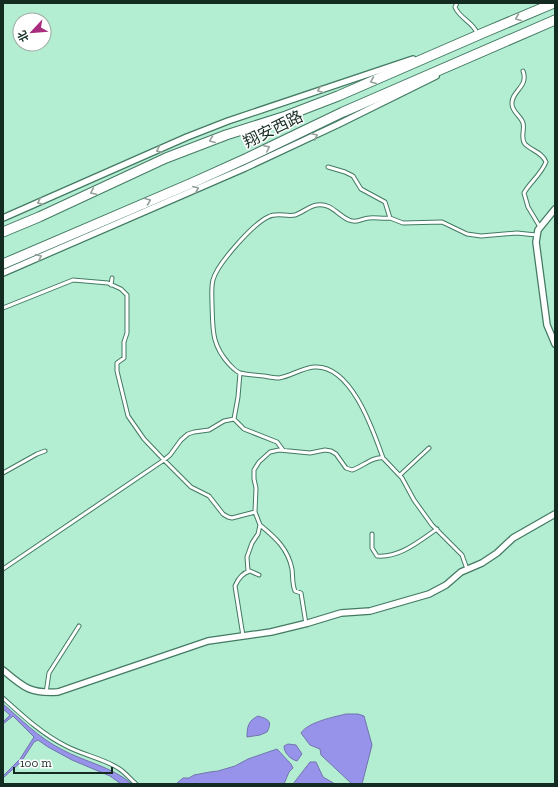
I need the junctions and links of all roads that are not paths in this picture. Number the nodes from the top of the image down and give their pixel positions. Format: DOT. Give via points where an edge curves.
graph roads {
  1 [pos="457,3"];
  2 [pos="554,3"];
  3 [pos="555,20"];
  4 [pos="478,35"];
  5 [pos="450,47"];
  6 [pos="465,59"];
  7 [pos="523,71"];
  8 [pos="328,167"];
  9 [pos="555,209"];
  10 [pos="3,218"];
  11 [pos="390,218"];
  12 [pos="540,226"];
  13 [pos="3,232"];
  14 [pos="536,235"];
  15 [pos="3,264"];
  16 [pos="3,273"];
  17 [pos="112,278"];
  18 [pos="111,284"];
  19 [pos="3,308"];
  20 [pos="555,344"];
  21 [pos="240,373"];
  22 [pos="234,419"];
  23 [pos="429,448"];
  24 [pos="283,450"];
  25 [pos="45,451"];
  26 [pos="383,458"];
  27 [pos="164,460"];
  28 [pos="3,473"];
  29 [pos="400,475"];
  30 [pos="255,512"];
  31 [pos="555,514"];
  32 [pos="260,525"];
  33 [pos="437,529"];
  34 [pos="372,534"];
  35 [pos="3,569"];
  36 [pos="467,569"];
  37 [pos="248,571"];
  38 [pos="259,575"];
  39 [pos="306,624"];
  40 [pos="79,626"];
  41 [pos="243,636"];
  42 [pos="3,670"];
  43 [pos="46,693"];
  44 [pos="3,698"];
  45 [pos="136,784"];
  1 -- 4 [label="lane" via="456,9 476,29"];
  2 -- 4 [label="main road, 翔安西路, one-way"];
  3 -- 6 [label="main road, 翔安西路"];
  4 -- 5 [label="main road, 翔安西路"];
  5 -- 10 [label="street, one-way" via="228,121"];
  5 -- 13 [label="main road, 翔安西路, one-way" via="338,96 166,158"];
  15 -- 6 [label="main road, 翔安西路, one-way" via="198,180 343,112"];
  16 -- 6 [label="street, one-way" via="260,162 410,90"];
  7 -- 12 [label="lane" via="524,81 512,104 523,123 524,142 546,162 536,180 524,193 528,207"];
  8 -- 11 [label="lane" via="353,176 361,188 385,202"];
  9 -- 12 [label="street"];
  11 -- 14 [label="lane" via="403,222 442,222 468,234 481,236 516,233"];
  11 -- 21 [label="lane" via="348,220 331,207 316,205 294,215 278,214 268,217 251,230 224,260 212,281 213,325 217,348"];
  12 -- 14 [label="street"];
  14 -- 20 [label="street" via="547,325"];
  17 -- 18 [label="lane"];
  18 -- 19 [label="lane" via="74,280"];
  18 -- 27 [label="lane" via="124,291 128,300 124,358 117,363 128,416 144,439"];
  21 -- 22 [label="lane"];
  21 -- 26 [label="lane" via="280,378 308,368 324,367 345,381 354,394 365,412"];
  22 -- 24 [label="lane" via="244,429 277,442"];
  22 -- 27 [label="lane" via="224,421 209,430 188,434"];
  23 -- 29 [label="lane"];
  24 -- 26 [label="lane" via="310,453 331,451 346,468 352,470 376,458"];
  24 -- 30 [label="lane" via="270,452 254,470"];
  25 -- 28 [label="lane"];
  26 -- 29 [label="lane"];
  27 -- 30 [label="lane" via="191,486 209,496 228,517"];
  27 -- 35 [label="lane"];
  29 -- 33 [label="lane" via="419,508"];
  30 -- 32 [label="lane"];
  31 -- 36 [label="street" via="513,538 497,553"];
  32 -- 37 [label="lane" via="247,557"];
  32 -- 39 [label="lane" via="275,537 289,558 293,586 295,591 301,593"];
  33 -- 34 [label="lane" via="392,556 377,556 373,552"];
  33 -- 36 [label="lane" via="462,555"];
  36 -- 39 [label="street" via="446,585 428,594 370,611 341,613"];
  37 -- 38 [label="lane"];
  37 -- 41 [label="lane" via="237,580 235,586"];
  39 -- 41 [label="street"];
  40 -- 43 [label="lane" via="49,673"];
  41 -- 43 [label="street" via="208,642 58,692"];
  42 -- 43 [label="street" via="26,688"];
  44 -- 45 [label="lane" via="31,724 50,737 89,757 108,762"];
}
